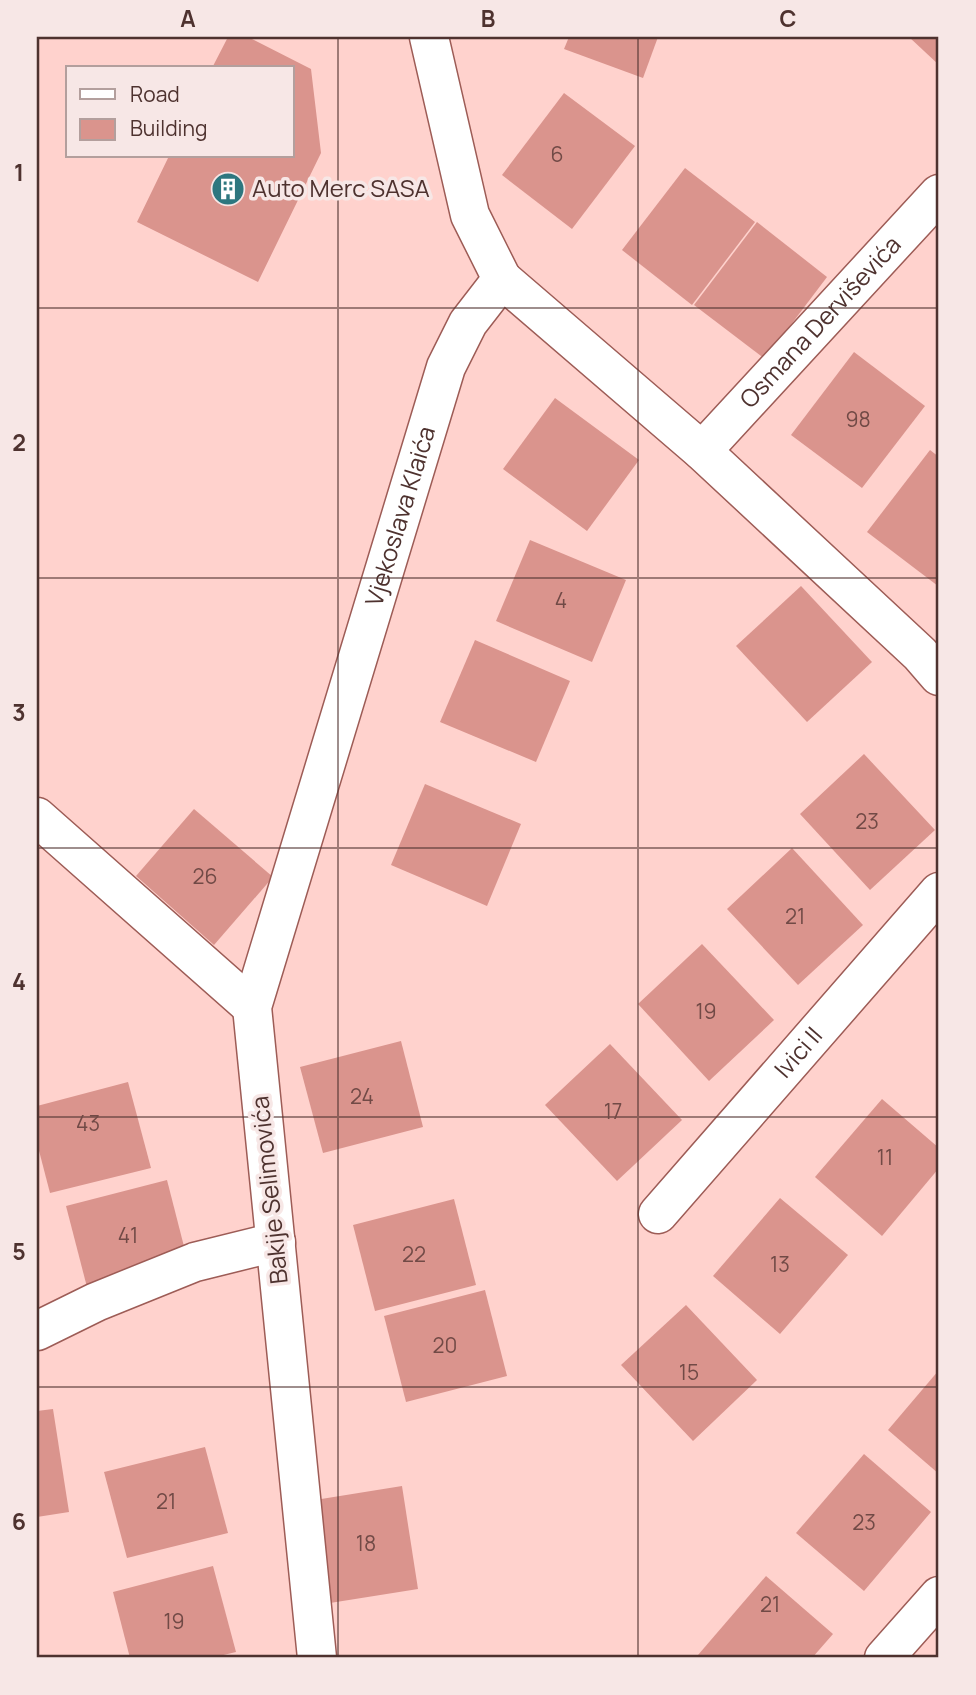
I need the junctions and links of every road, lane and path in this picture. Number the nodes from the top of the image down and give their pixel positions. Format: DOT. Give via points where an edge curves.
graph roads {
  1 [pos="429,37"];
  2 [pos="939,194"];
  3 [pos="502,279"];
  4 [pos="702,452"];
  5 [pos="939,676"];
  6 [pos="37,817"];
  7 [pos="939,892"];
  8 [pos="252,1007"];
  9 [pos="658,1214"];
  10 [pos="276,1242"];
  11 [pos="37,1331"];
  12 [pos="939,1596"];
  13 [pos="317,1658"];
  14 [pos="884,1658"];
  1 -- 3 [label="street" via="470,215"];
  2 -- 4 [label="street, Osmana Derviševića"];
  3 -- 4 [label="street"];
  3 -- 8 [label="street, Vjekoslava Klaića" via="468,323 446,367"];
  4 -- 5 [label="street"];
  6 -- 8 [label="street"];
  7 -- 9 [label="street, Ivici II"];
  8 -- 10 [label="street, Bakije Selimovića"];
  10 -- 11 [label="street" via="195,1262"];
  10 -- 13 [label="street, Bakije Selimovića"];
  12 -- 14 [label="street"];
}
